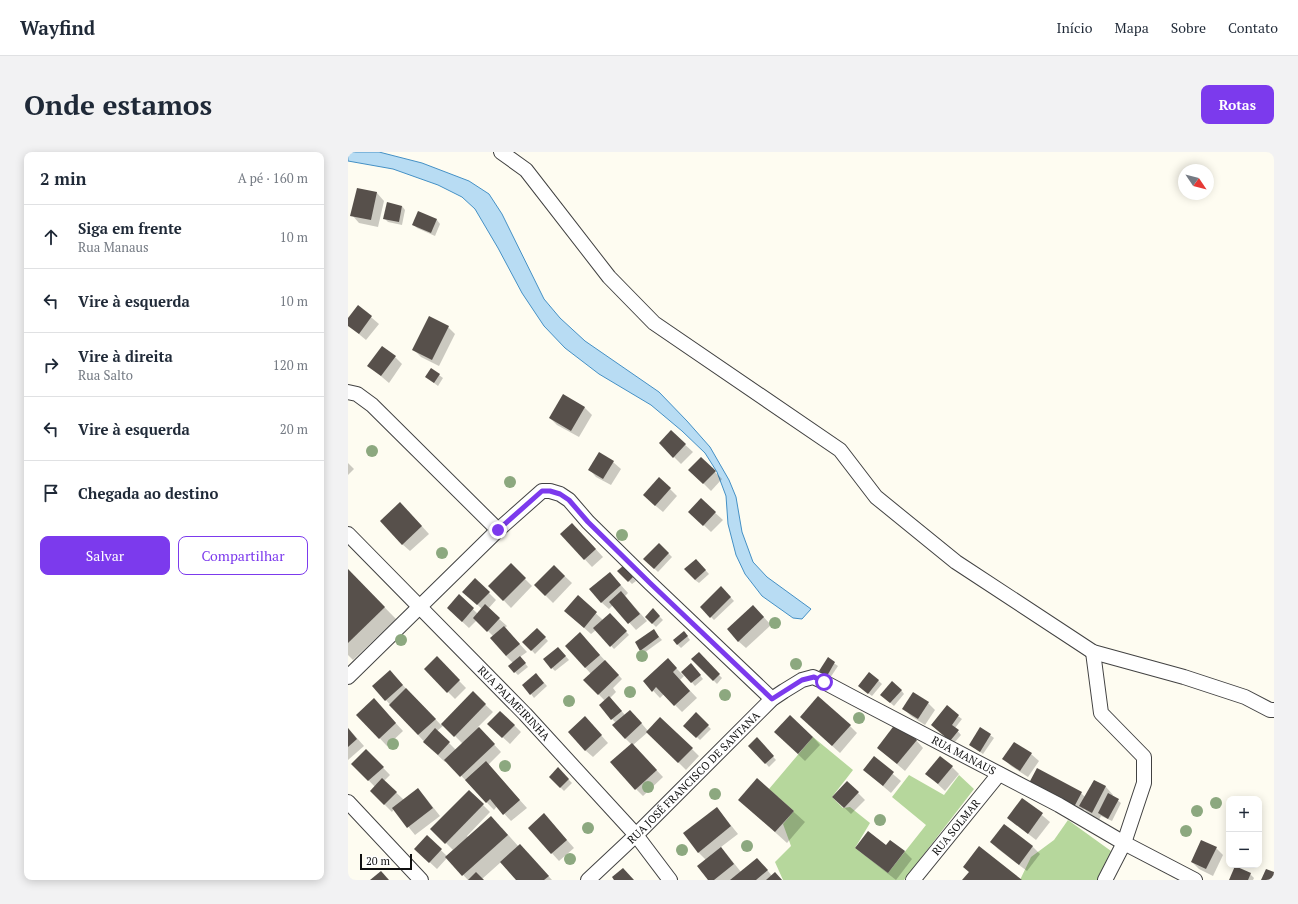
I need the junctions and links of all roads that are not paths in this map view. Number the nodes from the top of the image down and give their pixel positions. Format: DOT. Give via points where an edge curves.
graph roads {
  1 [pos="501,152"];
  2 [pos="348,392"];
  3 [pos="498,530"];
  4 [pos="348,534"];
  5 [pos="420,607"];
  6 [pos="1093,652"];
  7 [pos="348,677"];
  8 [pos="802,680"];
  9 [pos="772,699"];
  10 [pos="1274,710"];
  11 [pos="999,774"];
  12 [pos="348,802"];
  13 [pos="636,835"];
  14 [pos="1124,843"];
  15 [pos="421,880"];
  16 [pos="588,880"];
  17 [pos="670,880"];
  18 [pos="913,880"];
  19 [pos="1105,880"];
  20 [pos="1195,880"];
  1 -- 6 [label="street" via="526,170 609,277 654,323 840,450 876,497 956,562"];
  2 -- 3 [label="street" via="357,394 372,405"];
  3 -- 5 [label="street"];
  3 -- 9 [label="street" via="542,491 560,494"];
  4 -- 5 [label="street, RUA PALMEIRINHA"];
  5 -- 7 [label="street"];
  5 -- 13 [label="street, RUA PALMEIRINHA" via="525,714"];
  6 -- 10 [label="street" via="1184,677 1245,697"];
  6 -- 14 [label="street" via="1101,714 1144,757 1144,783"];
  8 -- 9 [label="street, RUA JOSÉ FRANCISCO DE SANTANA"];
  8 -- 11 [label="street, RUA MANAUS" via="814,677"];
  9 -- 13 [label="street, RUA JOSÉ FRANCISCO DE SANTANA"];
  11 -- 14 [label="street, RUA MANAUS"];
  11 -- 18 [label="street, RUA SOLMAR"];
  12 -- 15 [label="street"];
  13 -- 16 [label="street, RUA JOSÉ FRANCISCO DE SANTANA"];
  13 -- 17 [label="street, RUA PALMEIRINHA"];
  14 -- 19 [label="street"];
  14 -- 20 [label="street, RUA MANAUS"];
}
